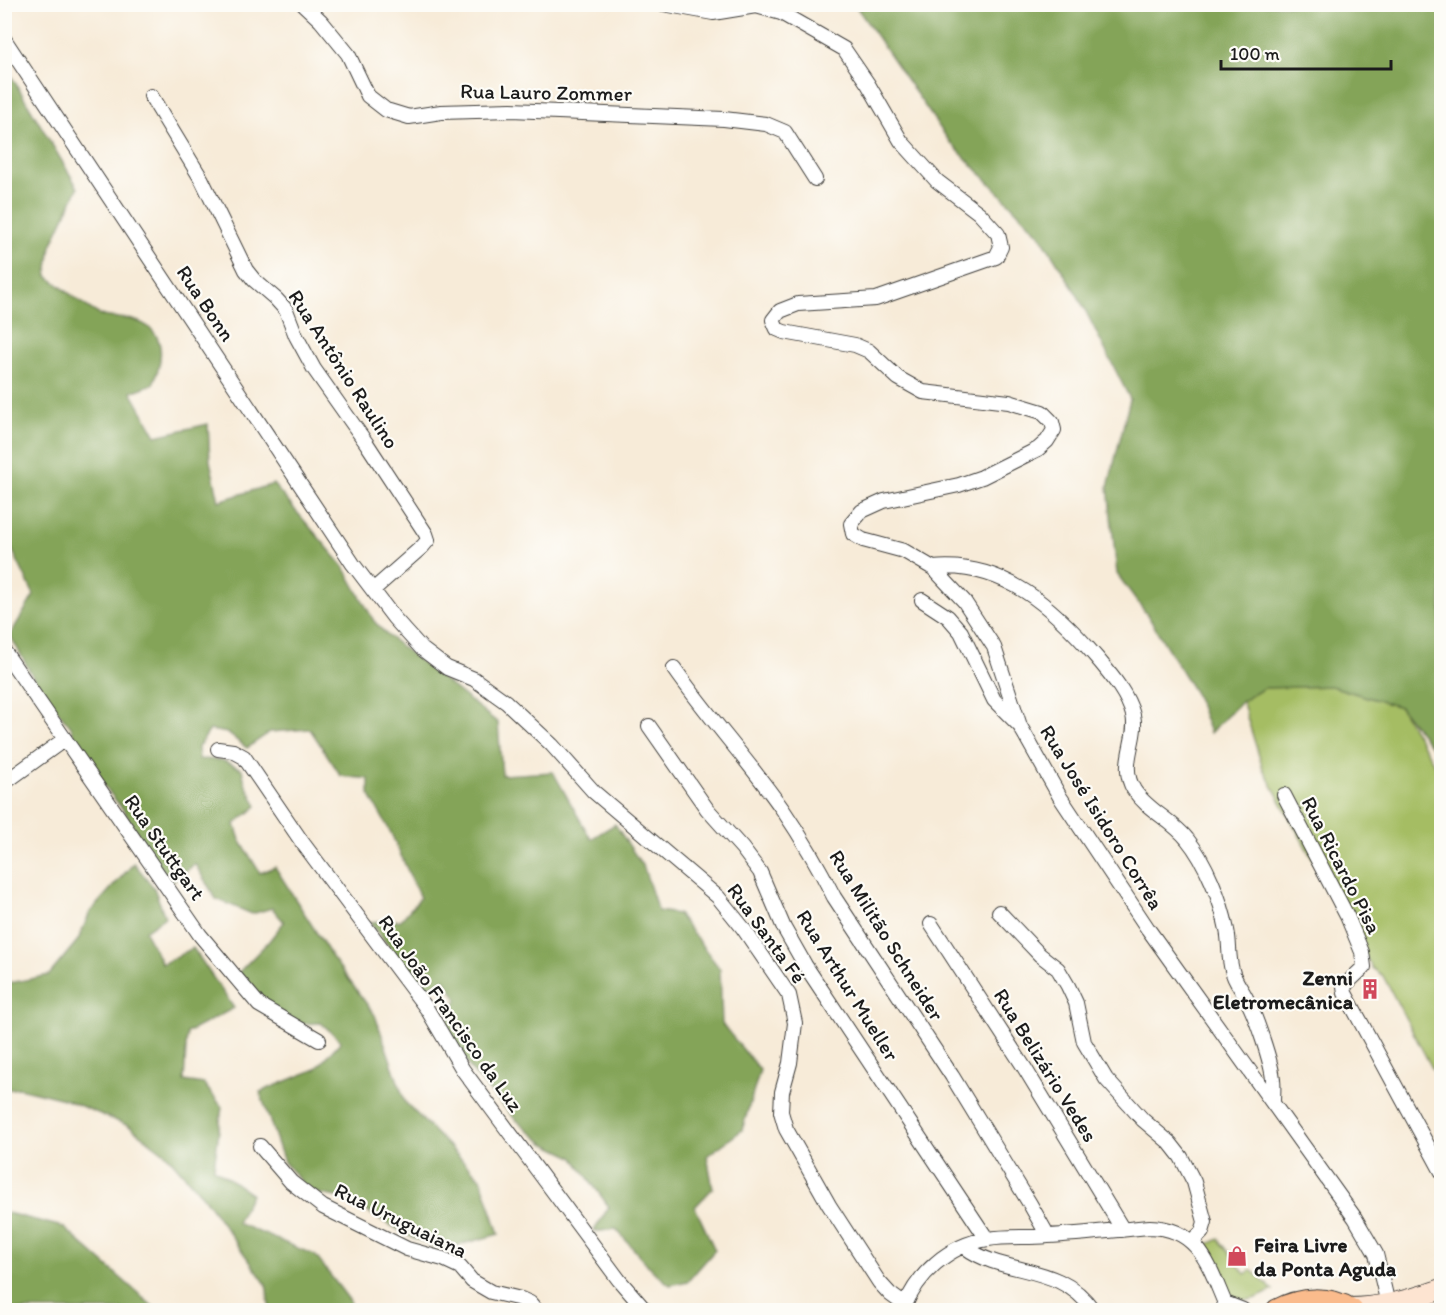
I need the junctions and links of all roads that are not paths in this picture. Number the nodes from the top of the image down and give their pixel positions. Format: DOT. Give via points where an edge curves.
graph roads {
  1 [pos="303,4"];
  2 [pos="663,4"];
  3 [pos="756,5"];
  4 [pos="4,39"];
  5 [pos="151,96"];
  6 [pos="815,179"];
  7 [pos="933,568"];
  8 [pos="374,590"];
  9 [pos="922,600"];
  10 [pos="4,651"];
  11 [pos="674,668"];
  12 [pos="649,726"];
  13 [pos="1020,726"];
  14 [pos="65,740"];
  15 [pos="218,749"];
  16 [pos="4,783"];
  17 [pos="1284,795"];
  18 [pos="999,912"];
  19 [pos="932,924"];
  20 [pos="319,1040"];
  21 [pos="1273,1103"];
  22 [pos="260,1146"];
  23 [pos="1442,1172"];
  24 [pos="1123,1230"];
  25 [pos="1048,1236"];
  26 [pos="987,1239"];
  27 [pos="1192,1242"];
  28 [pos="965,1247"];
  29 [pos="1442,1289"];
  30 [pos="1388,1304"];
  31 [pos="1227,1307"];
  32 [pos="904,1308"];
  33 [pos="1350,1309"];
  34 [pos="536,1311"];
  35 [pos="645,1311"];
  36 [pos="1093,1311"];
  37 [pos="1243,1311"];
  38 [pos="1277,1311"];
  1 -- 6 [label="street, Rua Lauro Zommer" via="348,54 368,96 386,110 409,117 511,110 766,124 785,132"];
  2 -- 3 [label="street, Rua José Isidoro Corrêa" via="713,13"];
  3 -- 7 [label="street, Rua José Isidoro Corrêa" via="781,13 844,49 901,141 937,181 979,213 998,234 1002,247 996,257 876,299 798,304 780,311 773,321 784,332 869,351 898,378 923,392 1009,402 1042,412 1052,422 1054,430 1038,449 959,485 884,501 862,511 851,524 853,534 863,540 904,551"];
  4 -- 8 [label="street, Rua Bonn"];
  5 -- 8 [label="street, Rua Antônio Raulino" via="202,180 246,270 286,310 314,369 426,534 428,540 423,546"];
  7 -- 13 [label="street, Rua José Isidoro Corrêa" via="964,600 994,647"];
  7 -- 21 [label="street" via="952,566 989,574 1034,595 1114,678 1134,719 1130,782 1141,800 1187,839 1210,876 1227,930 1232,972 1247,999 1273,1078"];
  8 -- 32 [label="street, Rua Santa Fé" via="422,649 506,702 594,792 718,897 742,928 789,995 795,1023 782,1092 781,1112 786,1129 879,1282"];
  9 -- 13 [label="street" via="948,617 961,632 994,700"];
  10 -- 14 [label="street, Rua Stuttgart"];
  11 -- 25 [label="street, Rua Militão Schneider" via="783,810"];
  12 -- 26 [label="street, Rua Arthur Mueller" via="707,809 760,872 805,965"];
  13 -- 21 [label="street, Rua José Isidoro Corrêa" via="1060,797 1148,929"];
  14 -- 16 [label="street"];
  14 -- 20 [label="street, Rua Stuttgart" via="200,935 259,1005"];
  15 -- 35 [label="street, Rua João Francisco da Luz" via="244,757 302,842 427,1009 463,1070"];
  17 -- 23 [label="street, Rua Ricardo Pisa" via="1362,952 1364,968 1344,986 1345,993"];
  18 -- 27 [label="street" via="1058,969 1076,1003 1084,1042 1106,1078 1181,1157 1194,1182 1205,1222"];
  19 -- 24 [label="street, Rua Belizário Vedes"];
  21 -- 30 [label="street, Rua José Isidoro Corrêa" via="1376,1254"];
  22 -- 34 [label="street, Rua Uruguaiana" via="291,1182 323,1206 407,1249 460,1267 482,1287 521,1299"];
  24 -- 25 [label="street"];
  24 -- 27 [label="street" via="1164,1227"];
  25 -- 26 [label="street"];
  26 -- 28 [label="street"];
  27 -- 31 [label="street" via="1203,1254"];
  28 -- 32 [label="street" via="927,1270"];
  28 -- 36 [label="street" via="976,1255 1048,1276 1070,1287"];
  29 -- 30 [label="main road"];
  30 -- 33 [label="main road"];
  31 -- 37 [label="street"];
  33 -- 38 [label="main road" via="1309,1299"];
}
